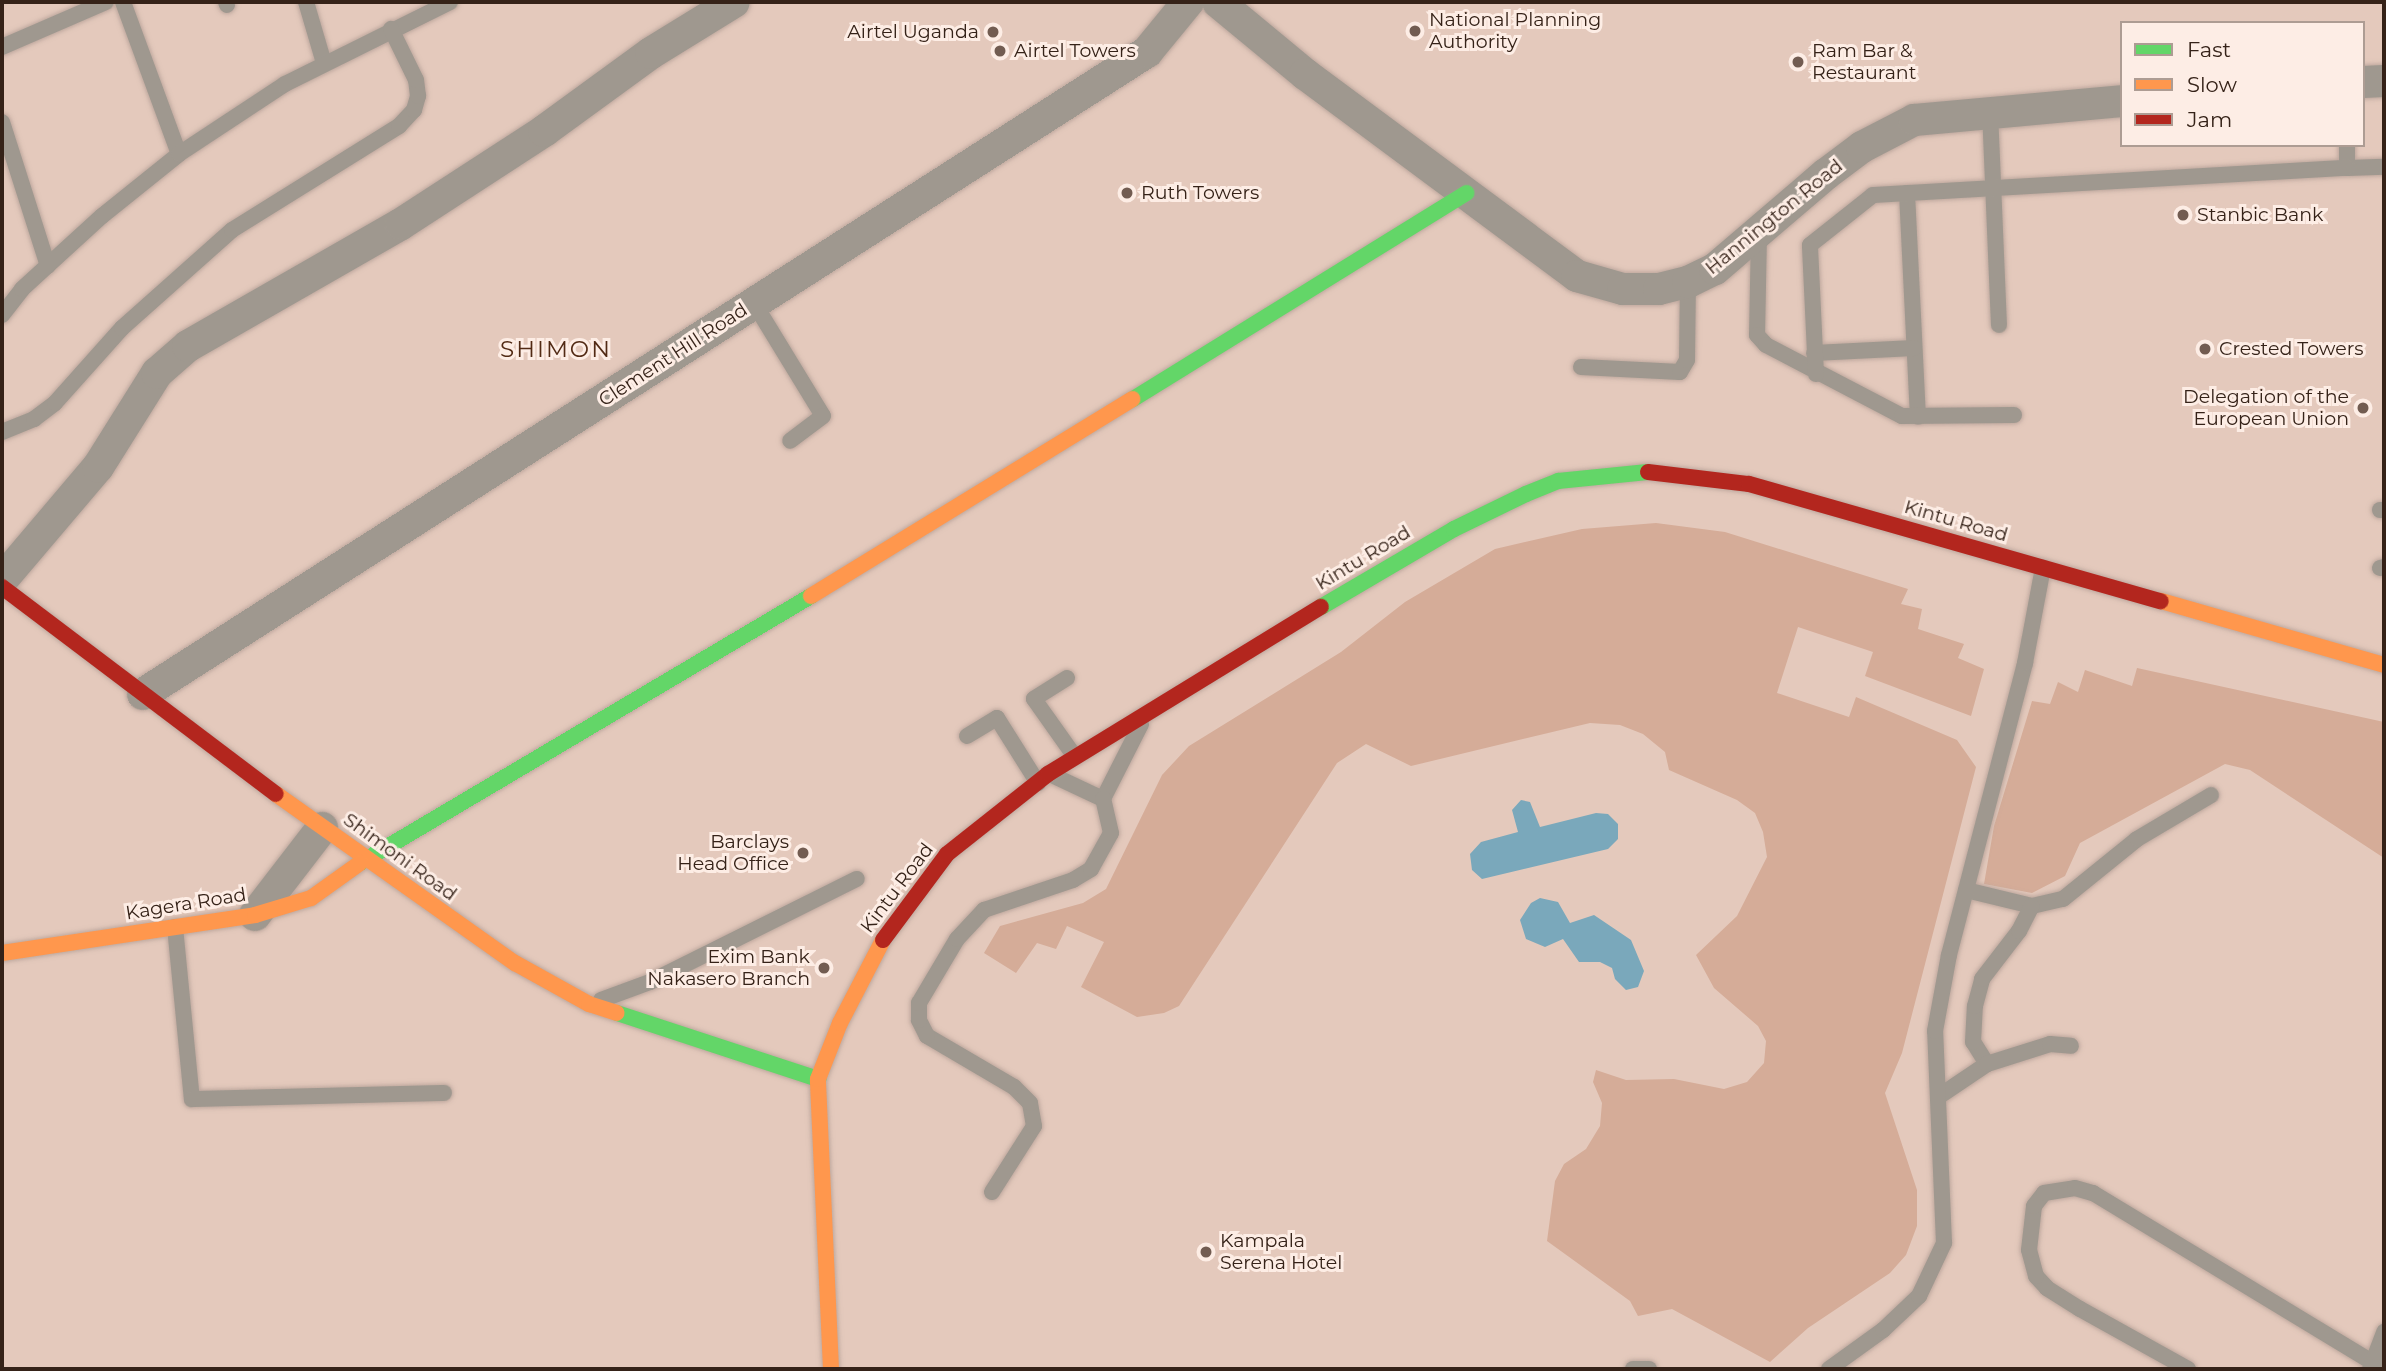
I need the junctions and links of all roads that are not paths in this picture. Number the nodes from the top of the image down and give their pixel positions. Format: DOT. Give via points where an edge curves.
graph roads {
  1 [pos="106,2"];
  2 [pos="123,2"];
  3 [pos="306,2"];
  4 [pos="450,2"];
  5 [pos="734,2"];
  6 [pos="1188,2"];
  7 [pos="1218,2"];
  8 [pos="391,29"];
  9 [pos="2,47"];
  10 [pos="324,63"];
  11 [pos="2384,81"];
  12 [pos="2365,82"];
  13 [pos="2120,101"];
  14 [pos="1990,111"];
  15 [pos="2,122"];
  16 [pos="2347,147"];
  17 [pos="6,150"];
  18 [pos="179,154"];
  19 [pos="2384,167"];
  20 [pos="2347,168"];
  21 [pos="1993,187"];
  22 [pos="1467,193"];
  23 [pos="1908,193"];
  24 [pos="1759,233"];
  25 [pos="48,266"];
  26 [pos="1688,282"];
  27 [pos="754,303"];
  28 [pos="2,314"];
  29 [pos="1998,325"];
  30 [pos="1914,348"];
  31 [pos="1814,353"];
  32 [pos="1581,367"];
  33 [pos="1816,374"];
  34 [pos="2014,415"];
  35 [pos="1918,417"];
  36 [pos="2,432"];
  37 [pos="790,441"];
  38 [pos="2043,568"];
  39 [pos="2,580"];
  40 [pos="2,587"];
  41 [pos="2384,665"];
  42 [pos="1067,678"];
  43 [pos="143,694"];
  44 [pos="1150,708"];
  45 [pos="967,736"];
  46 [pos="1075,757"];
  47 [pos="1043,778"];
  48 [pos="2211,794"];
  49 [pos="1103,799"];
  50 [pos="322,828"];
  51 [pos="364,860"];
  52 [pos="857,879"];
  53 [pos="1966,890"];
  54 [pos="2032,906"];
  55 [pos="255,915"];
  56 [pos="175,927"];
  57 [pos="2,953"];
  58 [pos="589,1004"];
  59 [pos="2071,1046"];
  60 [pos="1987,1064"];
  61 [pos="818,1079"];
  62 [pos="444,1093"];
  63 [pos="1941,1095"];
  64 [pos="992,1192"];
  65 [pos="2384,1332"];
  66 [pos="2376,1367"];
  67 [pos="831,1369"];
  68 [pos="1633,1369"];
  69 [pos="1649,1369"];
  70 [pos="1829,1369"];
  71 [pos="2188,1369"];
  1 -- 9 [label="lane"];
  2 -- 18 [label="lane"];
  3 -- 10 [label="lane"];
  4 -- 8 [label="lane"];
  5 -- 39 [label="street" via="651,52 544,131 401,224 188,346 157,373 98,467"];
  6 -- 27 [label="street, Clement Hill Road" via="1147,52"];
  7 -- 22 [label="street, Hannington Road" via="1305,74"];
  8 -- 10 [label="lane"];
  8 -- 36 [label="lane" via="416,80 418,96 414,110 399,126 232,230 122,328 55,403 34,419"];
  10 -- 18 [label="lane"];
  11 -- 12 [label="street"];
  13 -- 14 [label="street, Hannington Road"];
  14 -- 21 [label="lane"];
  14 -- 24 [label="street, Hannington Road" via="1938,115 1895,127 1826,174"];
  15 -- 17 [label="lane"];
  16 -- 20 [label="lane"];
  17 -- 25 [label="lane"];
  18 -- 25 [label="lane"];
  19 -- 20 [label="lane"];
  20 -- 21 [label="lane"];
  21 -- 23 [label="lane"];
  21 -- 29 [label="lane"];
  22 -- 26 [label="street, Hannington Road" via="1577,276 1623,289 1659,289"];
  22 -- 51 [label="street, Kagera Road" via="867,563"];
  23 -- 30 [label="lane"];
  23 -- 31 [label="lane" via="1865,198 1810,245"];
  24 -- 26 [label="street, Hannington Road" via="1715,269"];
  24 -- 33 [label="lane" via="1757,335"];
  25 -- 28 [label="lane"];
  26 -- 32 [label="lane" via="1687,360 1681,372"];
  27 -- 37 [label="lane" via="823,416"];
  27 -- 43 [label="street, Clement Hill Road"];
  30 -- 31 [label="lane"];
  30 -- 35 [label="lane"];
  31 -- 33 [label="lane"];
  33 -- 35 [label="lane" via="1891,411"];
  34 -- 35 [label="lane"];
  38 -- 41 [label="street, Kintu Road"];
  38 -- 44 [label="street, Kintu Road" via="1749,484 1648,472 1579,477 1525,494 1454,529"];
  38 -- 53 [label="lane" via="2025,663"];
  40 -- 43 [label="street, Shimoni Road"];
  42 -- 46 [label="lane" via="1034,699"];
  43 -- 50 [label="street, Shimoni Road"];
  44 -- 46 [label="street, Kintu Road"];
  44 -- 49 [label="lane"];
  45 -- 47 [label="lane" via="998,719"];
  46 -- 47 [label="street, Kintu Road"];
  47 -- 49 [label="lane"];
  47 -- 61 [label="street, Kintu Road" via="947,854 880,944"];
  48 -- 54 [label="lane" via="2137,839 2063,899"];
  49 -- 64 [label="lane" via="1111,833 1090,869 1073,880 984,910 957,939 919,1003 919,1020 927,1036 1014,1087 1030,1103 1034,1126"];
  50 -- 51 [label="street, Shimoni Road"];
  50 -- 55 [label="street"];
  51 -- 55 [label="street, Kagera Road" via="311,898"];
  51 -- 58 [label="street, Shimoni Road" via="515,963"];
  52 -- 58 [label="lane" via="650,982"];
  53 -- 54 [label="lane"];
  53 -- 63 [label="lane" via="1936,1031"];
  54 -- 60 [label="lane" via="1982,979 1973,1042"];
  55 -- 56 [label="street, Kagera Road"];
  56 -- 57 [label="street, Kagera Road"];
  56 -- 62 [label="lane" via="192,1099"];
  58 -- 61 [label="street, Shimoni Road"];
  59 -- 60 [label="lane" via="2050,1044"];
  60 -- 63 [label="lane"];
  61 -- 67 [label="street, Kintu Road"];
  63 -- 70 [label="lane" via="1944,1244 1919,1296 1884,1330"];
  65 -- 66 [label="lane"];
  66 -- 71 [label="lane" via="2093,1193 2075,1188 2044,1193 2034,1206 2029,1250 2036,1276 2047,1288"];
  68 -- 69 [label="lane"];
}
